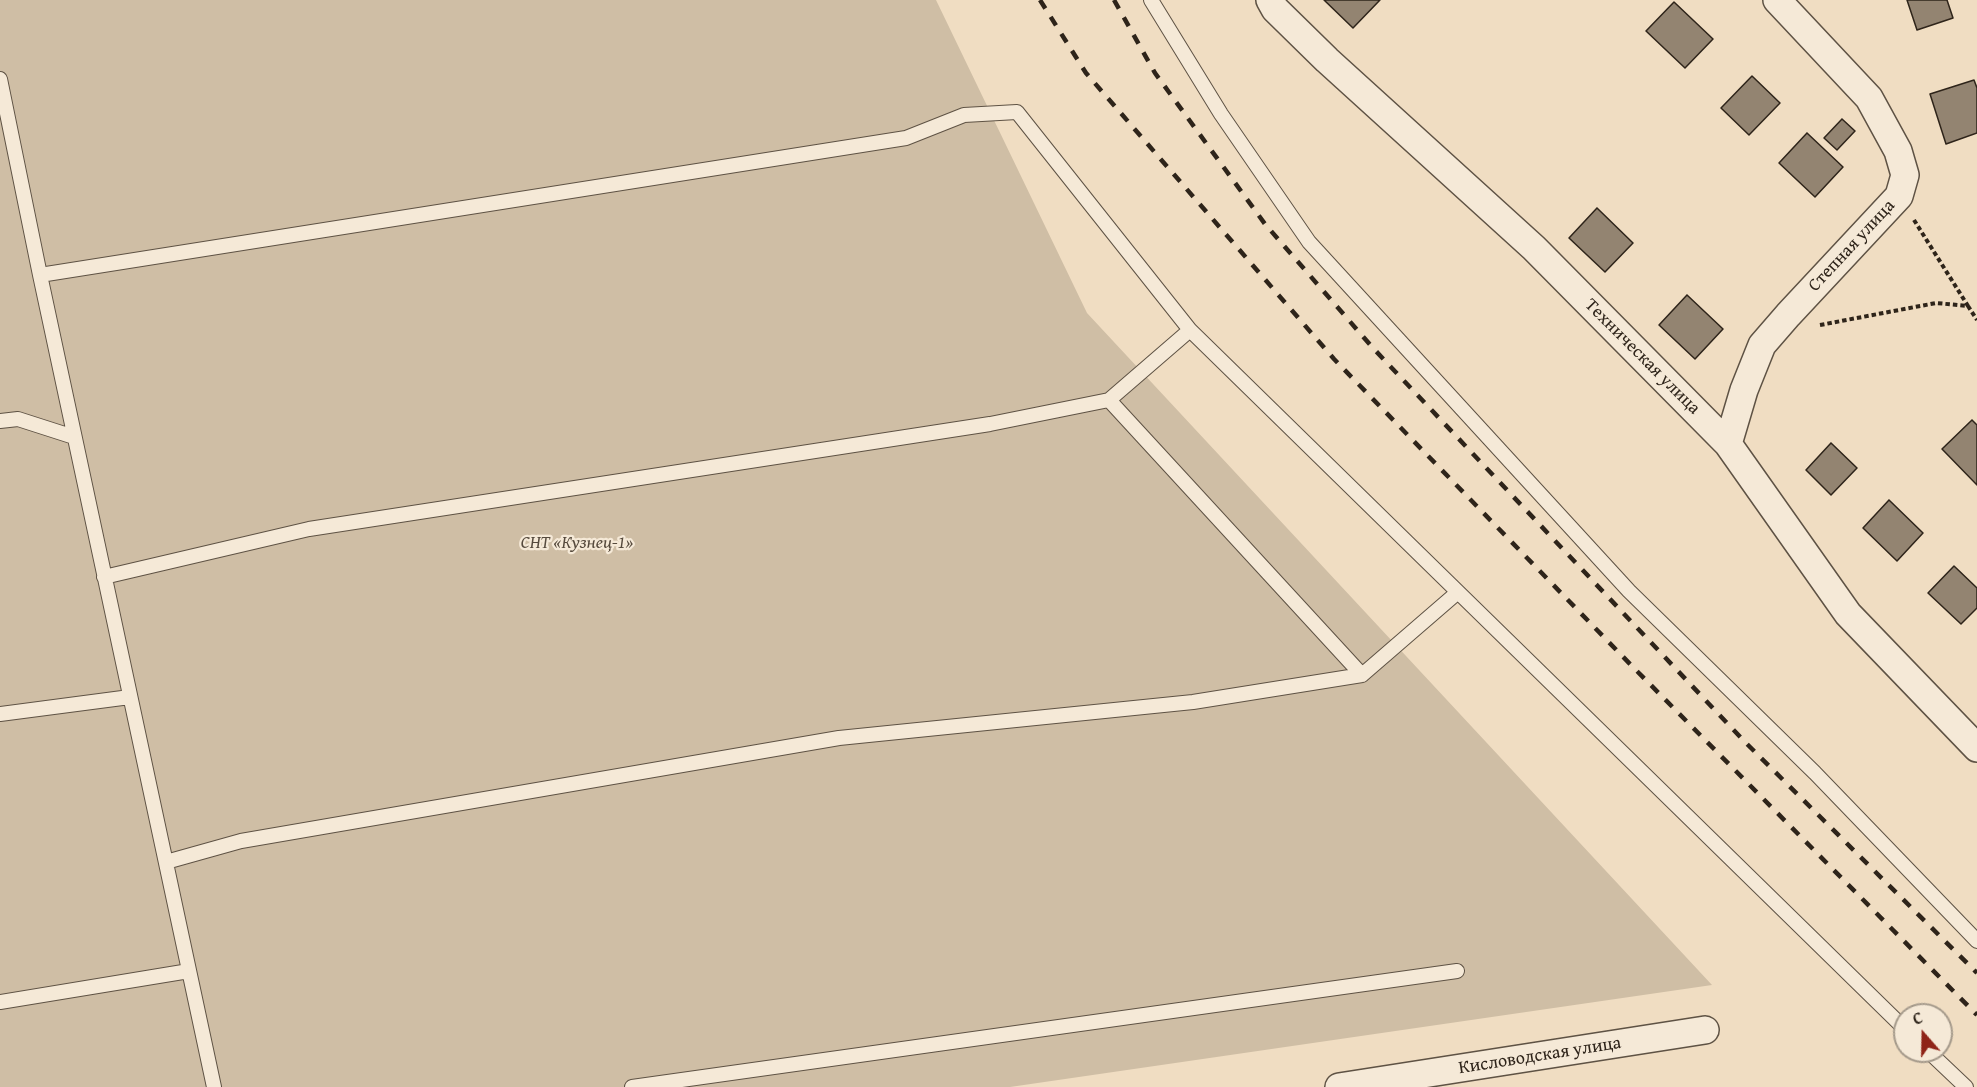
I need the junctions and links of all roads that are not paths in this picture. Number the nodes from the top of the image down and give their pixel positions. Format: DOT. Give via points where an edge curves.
graph roads {
  1 [pos="1151,0"];
  2 [pos="1270,0"];
  3 [pos="1777,0"];
  4 [pos="0,79"];
  5 [pos="5,132"];
  6 [pos="40,275"];
  7 [pos="1190,330"];
  8 [pos="1109,400"];
  9 [pos="0,421"];
  10 [pos="74,437"];
  11 [pos="1728,444"];
  12 [pos="104,577"];
  13 [pos="1458,592"];
  14 [pos="1362,675"];
  15 [pos="130,697"];
  16 [pos="0,714"];
  17 [pos="1977,748"];
  18 [pos="166,862"];
  19 [pos="1977,941"];
  20 [pos="189,971"];
  21 [pos="1457,971"];
  22 [pos="0,1002"];
  23 [pos="1893,1017"];
  24 [pos="1705,1030"];
  25 [pos="1941,1063"];
  26 [pos="214,1087"];
  27 [pos="632,1087"];
  28 [pos="1339,1087"];
  29 [pos="1966,1087"];
  1 -- 19 [label="lane" via="1221,114 1309,242 1629,591 1815,773"];
  2 -- 11 [label="street, Техническая улица" via="1327,60 1534,248"];
  3 -- 11 [label="street, Степная улица" via="1869,98 1898,151 1905,175 1899,196 1762,345"];
  4 -- 5 [label="lane"];
  5 -- 6 [label="lane"];
  6 -- 7 [label="lane" via="906,138 964,115 1017,112"];
  6 -- 10 [label="lane"];
  7 -- 8 [label="lane"];
  7 -- 13 [label="lane"];
  8 -- 12 [label="lane" via="978,426 309,529"];
  8 -- 14 [label="lane"];
  9 -- 10 [label="lane" via="18,419"];
  10 -- 12 [label="lane"];
  11 -- 17 [label="street, Техническая улица" via="1848,614"];
  12 -- 15 [label="lane"];
  13 -- 14 [label="lane"];
  13 -- 23 [label="lane"];
  14 -- 18 [label="lane" via="1193,702 839,738 241,841"];
  15 -- 16 [label="lane"];
  15 -- 18 [label="lane"];
  18 -- 20 [label="lane"];
  20 -- 22 [label="lane"];
  20 -- 26 [label="lane"];
  21 -- 27 [label="lane"];
  24 -- 28 [label="street, Кисловодская улица"];
  25 -- 29 [label="lane"];
}
